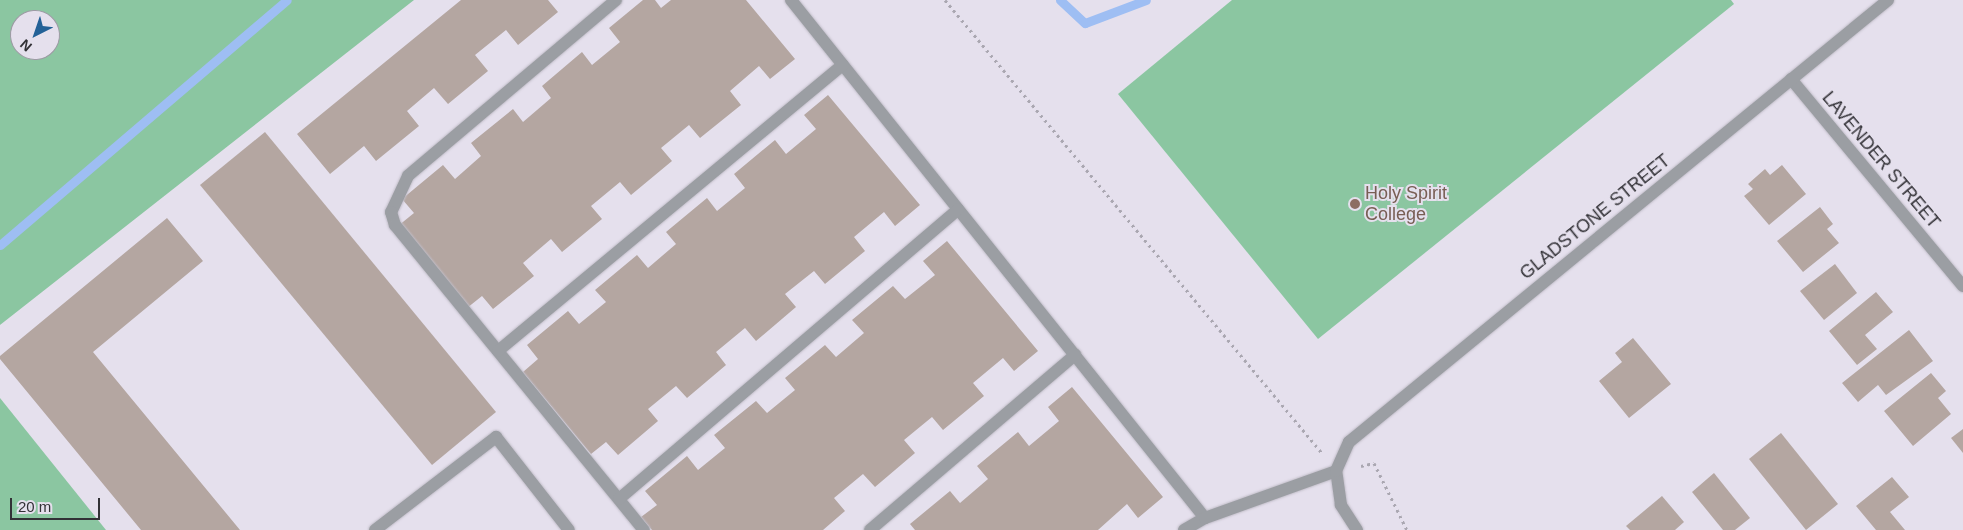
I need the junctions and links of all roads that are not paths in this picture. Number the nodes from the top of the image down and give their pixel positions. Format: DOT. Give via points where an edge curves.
graph roads {
  1 [pos="616,0"];
  2 [pos="791,0"];
  3 [pos="1888,0"];
  4 [pos="843,65"];
  5 [pos="1792,78"];
  6 [pos="958,209"];
  7 [pos="1963,286"];
  8 [pos="498,351"];
  9 [pos="1075,355"];
  10 [pos="1336,471"];
  11 [pos="619,499"];
  12 [pos="1206,518"];
  13 [pos="375,530"];
  14 [pos="569,530"];
  15 [pos="644,530"];
  16 [pos="870,530"];
  17 [pos="1184,530"];
  18 [pos="1357,530"];
  1 -- 8 [label="street" via="408,176 391,212 395,225"];
  2 -- 4 [label="street"];
  3 -- 5 [label="street, GLADSTONE STREET"];
  4 -- 6 [label="street"];
  4 -- 8 [label="street"];
  5 -- 7 [label="street, LAVENDER STREET"];
  5 -- 10 [label="street, GLADSTONE STREET" via="1349,442"];
  6 -- 9 [label="street"];
  6 -- 11 [label="street"];
  8 -- 11 [label="street"];
  9 -- 12 [label="street"];
  9 -- 16 [label="street"];
  10 -- 12 [label="street"];
  10 -- 18 [label="street" via="1341,505"];
  11 -- 15 [label="street"];
  12 -- 17 [label="street"];
  13 -- 14 [label="street" via="496,437"];
}
